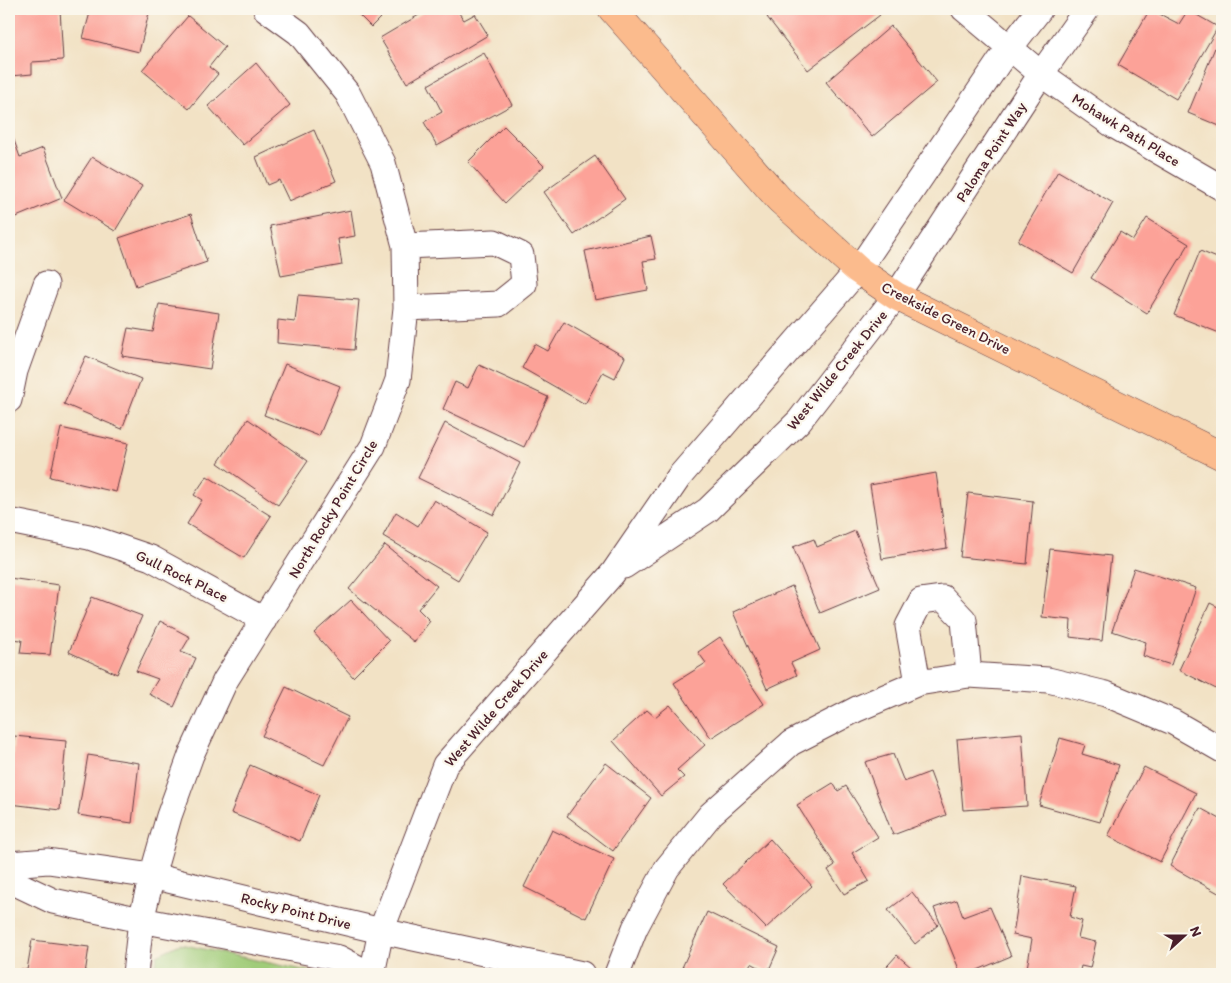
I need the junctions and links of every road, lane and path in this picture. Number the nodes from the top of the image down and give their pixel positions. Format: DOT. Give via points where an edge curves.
graph roads {
  1 [pos="266,9"];
  2 [pos="612,9"];
  3 [pos="964,9"];
  4 [pos="1040,9"];
  5 [pos="1087,9"];
  6 [pos="1011,47"];
  7 [pos="1041,74"];
  8 [pos="1222,188"];
  9 [pos="405,246"];
  10 [pos="858,270"];
  11 [pos="46,284"];
  12 [pos="896,296"];
  13 [pos="406,308"];
  14 [pos="9,400"];
  15 [pos="1222,456"];
  16 [pos="9,521"];
  17 [pos="613,573"];
  18 [pos="264,620"];
  19 [pos="969,675"];
  20 [pos="918,683"];
  21 [pos="1222,750"];
  22 [pos="9,864"];
  23 [pos="152,876"];
  24 [pos="9,880"];
  25 [pos="141,920"];
  26 [pos="381,931"];
  27 [pos="135,974"];
  28 [pos="370,974"];
  29 [pos="582,974"];
  30 [pos="617,974"];
  1 -- 9 [label="street, North Rocky Point Circle" via="299,33 348,94 383,163"];
  2 -- 10 [label="main road, Creekside Green Drive" via="779,200"];
  3 -- 6 [label="street, Mohawk Path Place"];
  4 -- 6 [label="street"];
  5 -- 7 [label="street, Paloma Point Way"];
  6 -- 7 [label="street, Mohawk Path Place"];
  6 -- 10 [label="street"];
  7 -- 8 [label="street, Mohawk Path Place" via="1113,125"];
  7 -- 12 [label="street, Paloma Point Way"];
  9 -- 13 [label="street, North Rocky Point Circle"];
  9 -- 13 [label="street" via="494,242 521,255 524,284 499,304"];
  10 -- 12 [label="main road, Creekside Green Drive"];
  10 -- 17 [label="street, West Wilde Creek Drive" via="679,476"];
  11 -- 14 [label="street" via="15,371"];
  12 -- 15 [label="main road, Creekside Green Drive"];
  12 -- 17 [label="street, West Wilde Creek Drive" via="799,421 708,510"];
  13 -- 18 [label="street, North Rocky Point Circle" via="398,380 373,446"];
  16 -- 18 [label="street, Gull Rock Place" via="89,537 152,558"];
  17 -- 26 [label="street, West Wilde Creek Drive" via="445,765"];
  18 -- 23 [label="street, North Rocky Point Circle" via="225,682 191,756"];
  19 -- 20 [label="street"];
  19 -- 20 [label="street" via="964,620 943,598 921,601 908,626"];
  19 -- 21 [label="street" via="1048,680 1106,694 1173,722"];
  20 -- 30 [label="street" via="857,709 791,743 712,814 667,868 635,928"];
  22 -- 23 [label="street, Rocky Point Drive" via="48,861"];
  23 -- 25 [label="street, North Rocky Point Circle"];
  23 -- 26 [label="street, Rocky Point Drive"];
  24 -- 25 [label="street" via="53,901"];
  25 -- 27 [label="street, North Rocky Point Circle"];
  25 -- 28 [label="street" via="339,958"];
  26 -- 28 [label="street, West Wilde Creek Drive"];
  26 -- 29 [label="street, Rocky Point Drive"];
}
